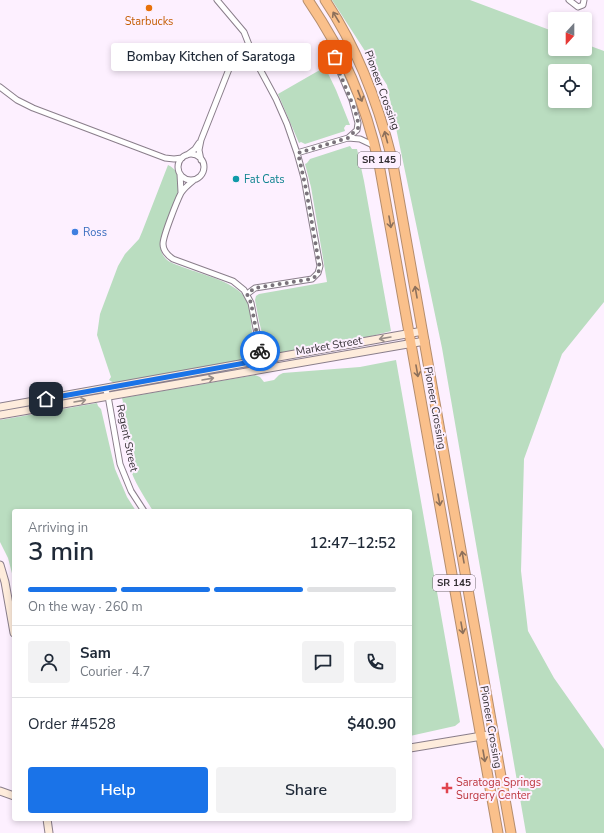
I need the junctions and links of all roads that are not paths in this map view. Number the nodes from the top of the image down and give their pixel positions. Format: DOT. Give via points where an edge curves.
graph roads {
  1 [pos="218,0"];
  2 [pos="308,0"];
  3 [pos="325,0"];
  4 [pos="569,0"];
  5 [pos="584,0"];
  6 [pos="335,45"];
  7 [pos="252,53"];
  8 [pos="0,87"];
  9 [pos="348,138"];
  10 [pos="201,140"];
  11 [pos="376,147"];
  12 [pos="298,153"];
  13 [pos="184,157"];
  14 [pos="165,158"];
  15 [pos="201,160"];
  16 [pos="179,172"];
  17 [pos="194,180"];
  18 [pos="181,194"];
  19 [pos="247,294"];
  20 [pos="423,331"];
  21 [pos="410,333"];
  22 [pos="425,341"];
  23 [pos="412,343"];
  24 [pos="262,360"];
  25 [pos="264,369"];
  26 [pos="105,388"];
  27 [pos="108,396"];
  28 [pos="0,407"];
  29 [pos="0,415"];
  30 [pos="143,509"];
  31 [pos="0,565"];
  32 [pos="12,622"];
  33 [pos="494,734"];
  34 [pos="481,736"];
  35 [pos="412,748"];
  36 [pos="0,791"];
  37 [pos="12,795"];
  38 [pos="47,821"];
  39 [pos="49,833"];
  40 [pos="498,833"];
  41 [pos="511,833"];
  1 -- 7 [label="street" via="244,32"];
  2 -- 6 [label="highway, Pioneer Crossing / SR 145"];
  20 -- 3 [label="highway, Pioneer Crossing / SR 145, one-way" via="396,180 382,122 357,56"];
  4 -- 5 [label="street" via="578,7 583,5"];
  6 -- 9 [label="street" via="337,65 358,122 357,130"];
  6 -- 11 [label="highway, Pioneer Crossing / SR 145, one-way" via="358,92"];
  7 -- 10 [label="street" via="238,60 229,69"];
  7 -- 12 [label="street" via="281,111"];
  8 -- 14 [label="street" via="33,108"];
  9 -- 11 [label="street" via="364,140"];
  9 -- 12 [label="street"];
  10 -- 13 [label="street"];
  10 -- 15 [label="street"];
  11 -- 21 [label="highway, Pioneer Crossing / SR 145, one-way"];
  12 -- 19 [label="street" via="319,271 312,279 255,288"];
  13 -- 14 [label="street"];
  13 -- 15 [label="street" via="194,155"];
  13 -- 16 [label="street" via="178,164"];
  14 -- 16 [label="street" via="174,164"];
  15 -- 17 [label="street" via="203,172"];
  16 -- 17 [label="street" via="186,179"];
  16 -- 18 [label="street"];
  17 -- 18 [label="street"];
  18 -- 19 [label="street" via="164,238 165,252 173,259 233,281"];
  19 -- 24 [label="street"];
  20 -- 21 [label="main road, Market Street"];
  20 -- 22 [label="highway, Pioneer Crossing / SR 145"];
  21 -- 23 [label="highway, Pioneer Crossing / SR 145"];
  21 -- 24 [label="main road, Market Street, one-way"];
  22 -- 23 [label="main road, Market Street"];
  33 -- 22 [label="highway, Pioneer Crossing / SR 145, one-way"];
  23 -- 25 [label="main road, Market Street"];
  23 -- 34 [label="highway, Pioneer Crossing / SR 145, one-way"];
  24 -- 25 [label="street"];
  24 -- 26 [label="main road, Market Street"];
  27 -- 25 [label="main road, Market Street, one-way"];
  26 -- 27 [label="street, Regent Street"];
  26 -- 28 [label="main road, Market Street"];
  29 -- 27 [label="main road, Market Street, one-way"];
  27 -- 30 [label="street, Regent Street" via="120,464 129,487"];
  31 -- 32 [label="main road"];
  33 -- 34 [label="main road"];
  33 -- 41 [label="highway, Pioneer Crossing / SR 145"];
  34 -- 35 [label="main road"];
  34 -- 40 [label="highway, Pioneer Crossing / SR 145, one-way"];
  36 -- 37 [label="main road"];
  38 -- 39 [label="main road"];
}
